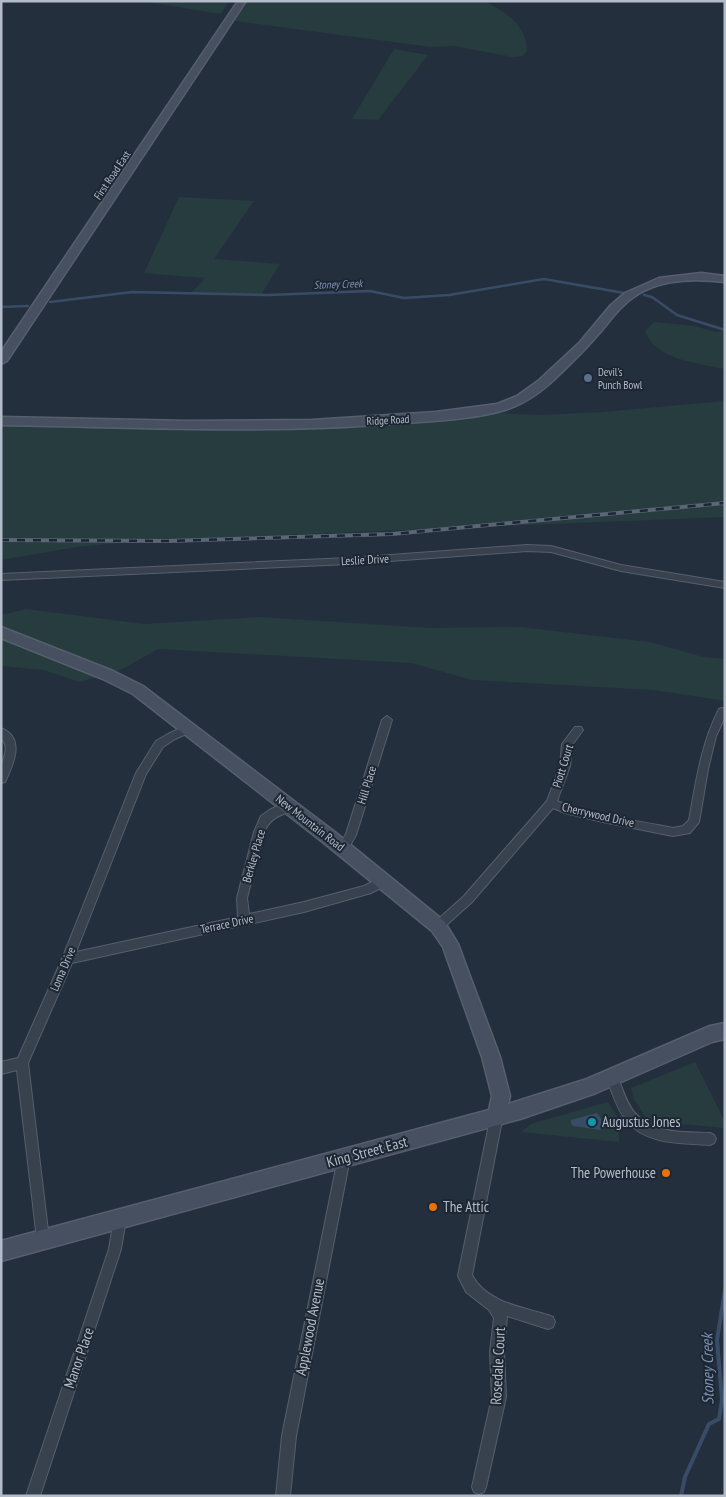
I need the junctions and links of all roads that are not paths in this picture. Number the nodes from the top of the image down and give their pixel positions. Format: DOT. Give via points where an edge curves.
graph roads {
  1 [pos="242,1"];
  2 [pos="725,279"];
  3 [pos="1,361"];
  4 [pos="1,421"];
  5 [pos="1,577"];
  6 [pos="725,586"];
  7 [pos="1,632"];
  8 [pos="722,712"];
  9 [pos="387,720"];
  10 [pos="190,728"];
  11 [pos="578,730"];
  12 [pos="1,732"];
  13 [pos="1,779"];
  14 [pos="551,804"];
  15 [pos="289,806"];
  16 [pos="343,848"];
  17 [pos="384,881"];
  18 [pos="244,921"];
  19 [pos="438,926"];
  20 [pos="68,959"];
  21 [pos="725,1031"];
  22 [pos="22,1063"];
  23 [pos="1,1068"];
  24 [pos="612,1077"];
  25 [pos="497,1115"];
  26 [pos="710,1139"];
  27 [pos="344,1158"];
  28 [pos="120,1218"];
  29 [pos="43,1239"];
  30 [pos="1,1251"];
  31 [pos="494,1305"];
  32 [pos="548,1322"];
  33 [pos="479,1487"];
  34 [pos="33,1496"];
  35 [pos="283,1496"];
  1 -- 3 [label="main road, First Road East"];
  2 -- 4 [label="main road, Ridge Road" via="684,277 663,280 629,294 541,386 512,405 498,408 386,420 261,425"];
  5 -- 6 [label="street, Leslie Drive" via="349,561 527,548 551,549 614,566"];
  7 -- 10 [label="main road, New Mountain Road" via="138,690"];
  8 -- 14 [label="street, Cherrywood Drive" via="711,736 694,822 686,830 673,832"];
  9 -- 16 [label="street, Hill Place" via="351,835"];
  10 -- 15 [label="main road, New Mountain Road"];
  10 -- 20 [label="street, Loma Drive" via="163,740 141,773"];
  11 -- 14 [label="street, Piott Court" via="567,744 565,766"];
  12 -- 13 [label="street" via="10,743 11,757"];
  14 -- 19 [label="street, Cherrywood Drive" via="468,900"];
  15 -- 16 [label="main road, New Mountain Road"];
  15 -- 18 [label="street, Berkley Place" via="265,819 259,832 242,898"];
  16 -- 17 [label="main road, New Mountain Road"];
  17 -- 18 [label="street, Terrace Drive" via="367,890"];
  17 -- 19 [label="main road, New Mountain Road"];
  18 -- 20 [label="street, Terrace Drive"];
  19 -- 25 [label="main road, New Mountain Road" via="450,944 491,1057 501,1096"];
  20 -- 22 [label="street, Loma Drive"];
  21 -- 24 [label="main road, King Street East" via="710,1034"];
  22 -- 23 [label="street"];
  22 -- 29 [label="street"];
  24 -- 25 [label="main road, King Street East" via="590,1087"];
  24 -- 26 [label="street" via="629,1116 641,1127 652,1133"];
  25 -- 27 [label="main road, King Street East"];
  25 -- 31 [label="street" via="465,1276 471,1287"];
  27 -- 28 [label="main road, King Street East"];
  27 -- 35 [label="street, Applewood Avenue" via="289,1436"];
  28 -- 29 [label="main road, King Street East"];
  28 -- 34 [label="street, Manor Place" via="115,1249"];
  29 -- 30 [label="main road, King Street East"];
  31 -- 32 [label="street"];
  31 -- 33 [label="street, Rosedale Court" via="501,1317 497,1352 499,1396"];
}
